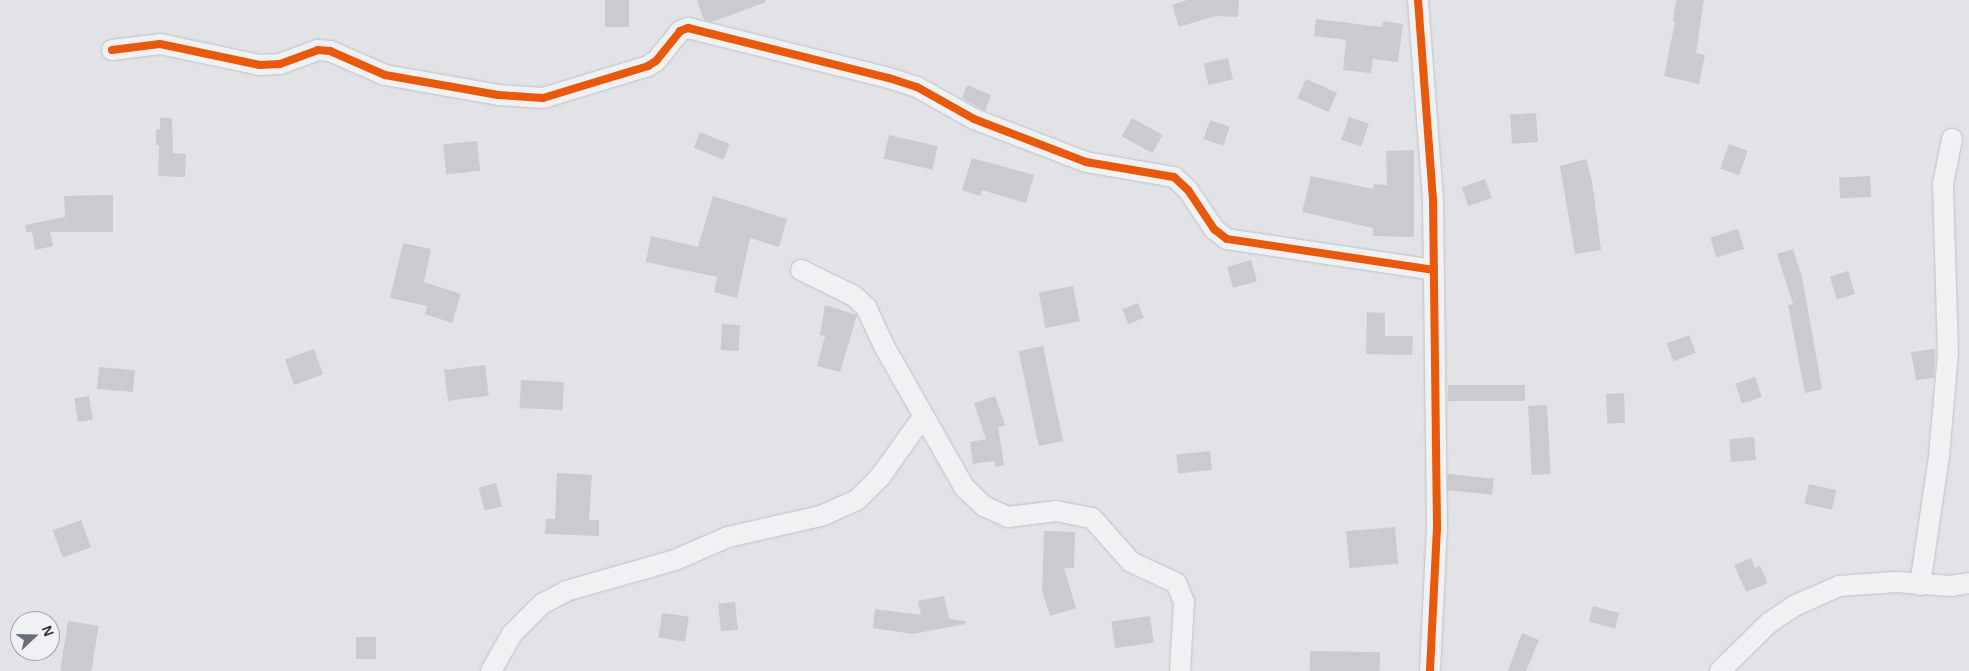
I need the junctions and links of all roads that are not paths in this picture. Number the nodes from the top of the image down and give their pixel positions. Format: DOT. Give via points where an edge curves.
graph roads {
  1 [pos="1418,0"];
  2 [pos="112,50"];
  3 [pos="1952,139"];
  4 [pos="801,270"];
  5 [pos="1434,270"];
  6 [pos="923,417"];
  7 [pos="1969,583"];
  8 [pos="1920,585"];
  9 [pos="491,671"];
  10 [pos="1180,671"];
  11 [pos="1430,671"];
  12 [pos="1720,671"];
  1 -- 5 [label="street" via="1434,200"];
  2 -- 5 [label="street" via="160,44 260,65 280,64 318,50 330,51 384,75 498,95 543,98 648,66 656,61 680,31 688,28 917,87 974,119 1086,162 1174,177 1188,190 1214,229 1227,239"];
  3 -- 8 [label="street" via="1943,184 1948,354 1939,456"];
  4 -- 6 [label="street" via="854,296 866,307"];
  5 -- 11 [label="street" via="1438,527"];
  6 -- 9 [label="street" via="880,477 857,500 821,516 728,537 675,560 566,591 542,604 512,634"];
  6 -- 10 [label="street" via="964,487 984,506 1008,517 1056,511 1092,518 1130,562 1176,583 1184,602"];
  7 -- 8 [label="street"];
  8 -- 12 [label="street" via="1896,582 1839,586 1794,606 1769,623"];
}
